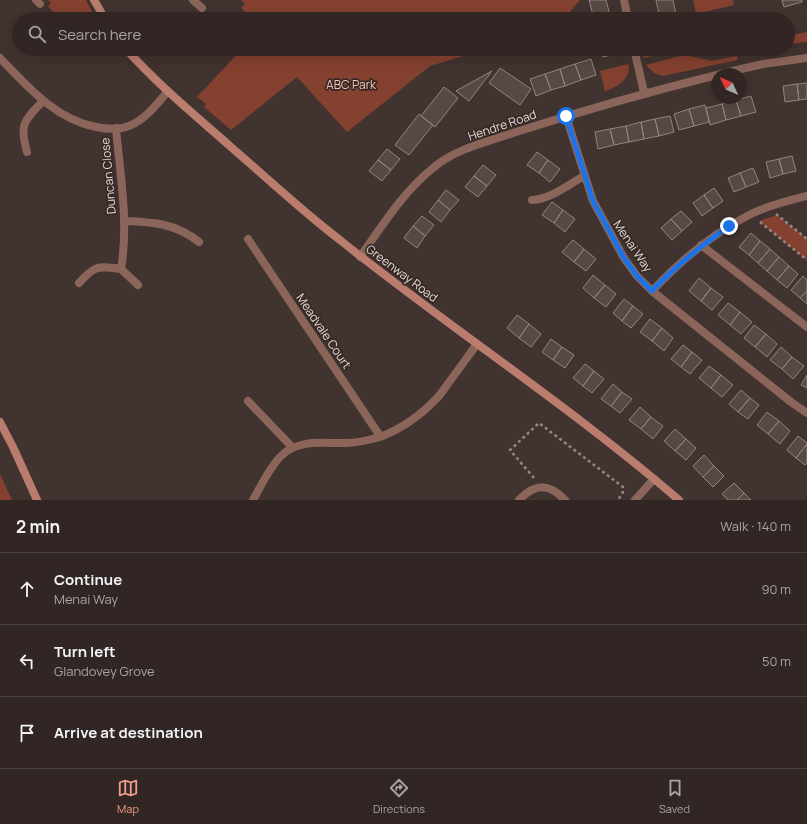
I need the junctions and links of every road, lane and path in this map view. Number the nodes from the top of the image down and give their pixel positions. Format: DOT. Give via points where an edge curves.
graph roads {
  1 [pos="94,0"];
  2 [pos="193,0"];
  3 [pos="624,0"];
  4 [pos="202,8"];
  5 [pos="101,12"];
  6 [pos="627,12"];
  7 [pos="132,56"];
  8 [pos="636,56"];
  9 [pos="0,58"];
  10 [pos="807,58"];
  11 [pos="746,68"];
  12 [pos="711,76"];
  13 [pos="168,92"];
  14 [pos="644,92"];
  15 [pos="43,101"];
  16 [pos="566,116"];
  17 [pos="116,128"];
  18 [pos="27,152"];
  19 [pos="584,176"];
  20 [pos="807,196"];
  21 [pos="532,200"];
  22 [pos="769,208"];
  23 [pos="750,215"];
  24 [pos="124,221"];
  25 [pos="248,239"];
  26 [pos="807,239"];
  27 [pos="199,242"];
  28 [pos="701,245"];
  29 [pos="360,256"];
  30 [pos="807,260"];
  31 [pos="121,269"];
  32 [pos="79,283"];
  33 [pos="138,285"];
  34 [pos="652,291"];
  35 [pos="807,327"];
  36 [pos="477,344"];
  37 [pos="248,401"];
  38 [pos="807,413"];
  39 [pos="0,422"];
  40 [pos="380,436"];
  41 [pos="292,447"];
  42 [pos="654,479"];
  43 [pos="542,487"];
  44 [pos="37,500"];
  45 [pos="253,500"];
  46 [pos="519,500"];
  47 [pos="565,500"];
  48 [pos="618,500"];
  49 [pos="635,500"];
  50 [pos="679,500"];
  1 -- 5 [label="street"];
  2 -- 4 [label="street"];
  3 -- 6 [label="street"];
  7 -- 13 [label="street, Greenway Road"];
  8 -- 14 [label="street"];
  9 -- 15 [label="street"];
  10 -- 11 [label="street"];
  12 -- 14 [label="street, Hendre Road"];
  13 -- 17 [label="street" via="140,120 129,126"];
  13 -- 29 [label="street, Greenway Road" via="286,196"];
  14 -- 16 [label="street, Hendre Road"];
  15 -- 17 [label="street" via="61,114 88,126"];
  15 -- 18 [label="street" via="24,123 23,133"];
  16 -- 19 [label="street, Menai Way"];
  16 -- 29 [label="street, Hendre Road" via="474,147 434,167 399,203"];
  17 -- 24 [label="street, Duncan Close"];
  19 -- 21 [label="street" via="549,196"];
  19 -- 34 [label="street, Menai Way" via="593,201 624,258"];
  20 -- 22 [label="street"];
  22 -- 23 [label="street"];
  22 -- 26 [label="path"];
  23 -- 28 [label="street"];
  23 -- 30 [label="path"];
  24 -- 27 [label="street, Duncan Close" via="164,224 188,233"];
  24 -- 31 [label="street, Duncan Close"];
  25 -- 40 [label="street, Meadvale Court"];
  28 -- 34 [label="street"];
  28 -- 35 [label="street"];
  29 -- 36 [label="street, Greenway Road"];
  31 -- 32 [label="street" via="96,268 88,272"];
  31 -- 33 [label="street"];
  34 -- 38 [label="street, Menai Way"];
  36 -- 40 [label="street" via="438,397 419,415"];
  36 -- 42 [label="street, Greenway Road"];
  37 -- 41 [label="street"];
  39 -- 44 [label="street"];
  40 -- 41 [label="street" via="364,441 309,443"];
  41 -- 45 [label="street" via="280,457"];
  42 -- 49 [label="street"];
  42 -- 50 [label="street, Greenway Road"];
  43 -- 46 [label="street" via="526,492"];
  43 -- 47 [label="street" via="553,489"];
  43 -- 48 [label="path" via="510,450 539,423 623,488"];
}
